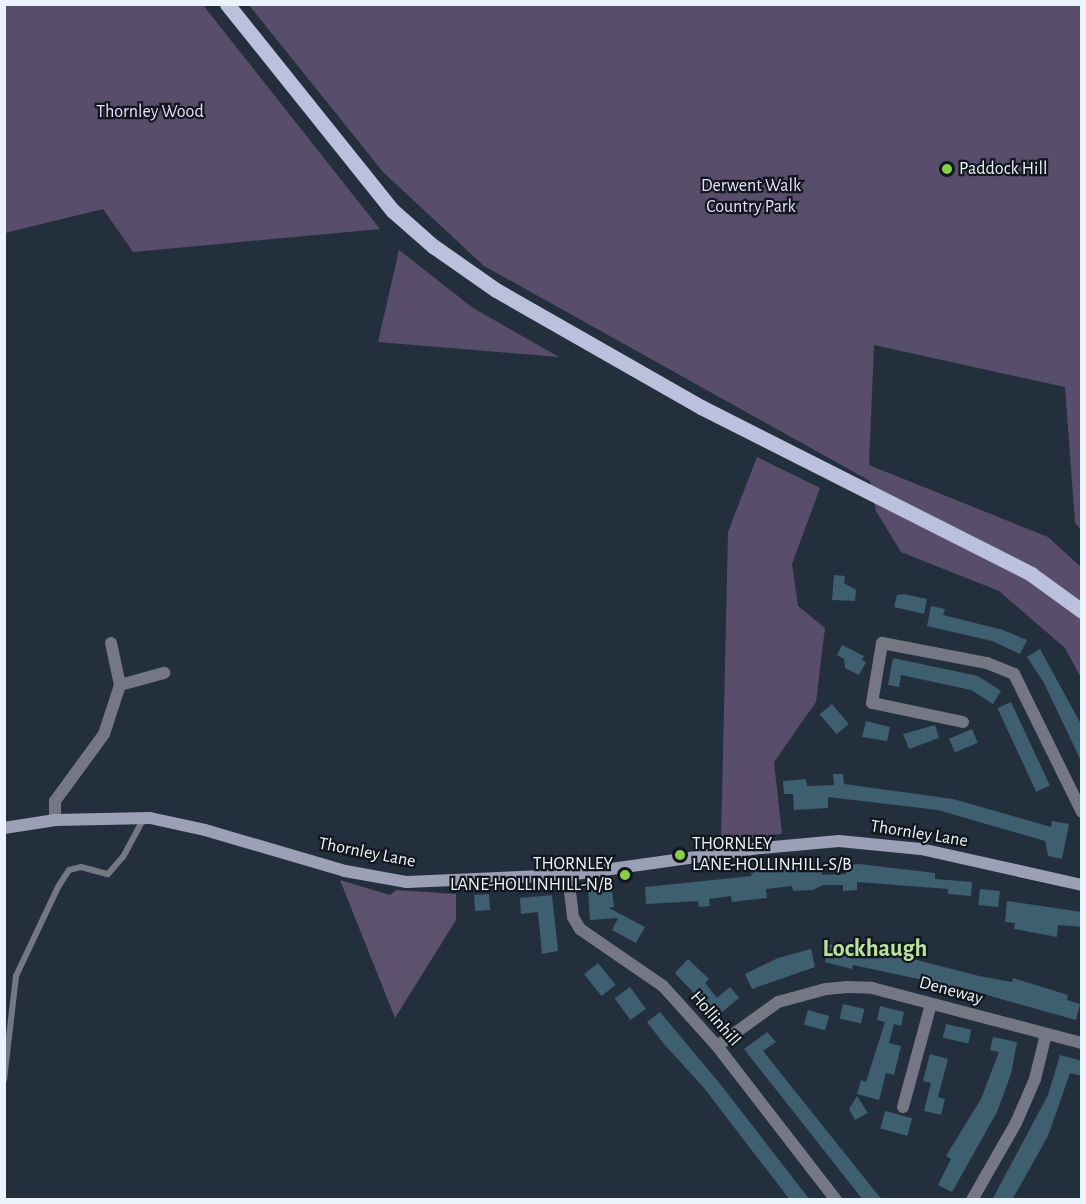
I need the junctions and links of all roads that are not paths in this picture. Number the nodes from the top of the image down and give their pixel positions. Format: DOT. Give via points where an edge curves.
graph roads {
  1 [pos="227,4"];
  2 [pos="1082,611"];
  3 [pos="111,643"];
  4 [pos="164,673"];
  5 [pos="120,685"];
  6 [pos="963,722"];
  7 [pos="1082,813"];
  8 [pos="144,818"];
  9 [pos="55,820"];
  10 [pos="4,828"];
  11 [pos="567,875"];
  12 [pos="1082,885"];
  13 [pos="931,1004"];
  14 [pos="1046,1034"];
  15 [pos="1082,1043"];
  16 [pos="717,1046"];
  17 [pos="4,1080"];
  18 [pos="903,1107"];
  19 [pos="836,1200"];
  20 [pos="972,1200"];
  1 -- 2 [label="main road" via="392,210 432,246 496,290 701,407 1031,574"];
  3 -- 5 [label="street"];
  4 -- 5 [label="street"];
  5 -- 9 [label="street" via="104,734 55,801"];
  6 -- 7 [label="street" via="872,703 882,643 987,663 1014,674"];
  8 -- 9 [label="street, Thornley Lane"];
  8 -- 11 [label="street, Thornley Lane" via="205,830 345,871 407,882"];
  8 -- 17 [label="lane" via="123,857 108,874 81,867 69,870 58,886 16,975"];
  9 -- 10 [label="street, Thornley Lane"];
  11 -- 12 [label="street, Thornley Lane" via="838,841 921,849"];
  11 -- 16 [label="street, Hollinhill" via="573,917 580,929 663,986"];
  13 -- 14 [label="street, Deneway"];
  13 -- 16 [label="street, Deneway" via="872,988 826,989 778,1002"];
  13 -- 18 [label="street"];
  14 -- 15 [label="street, Deneway"];
  14 -- 20 [label="street" via="1035,1079 1016,1124"];
  16 -- 19 [label="street, Hollinhill"];
}
